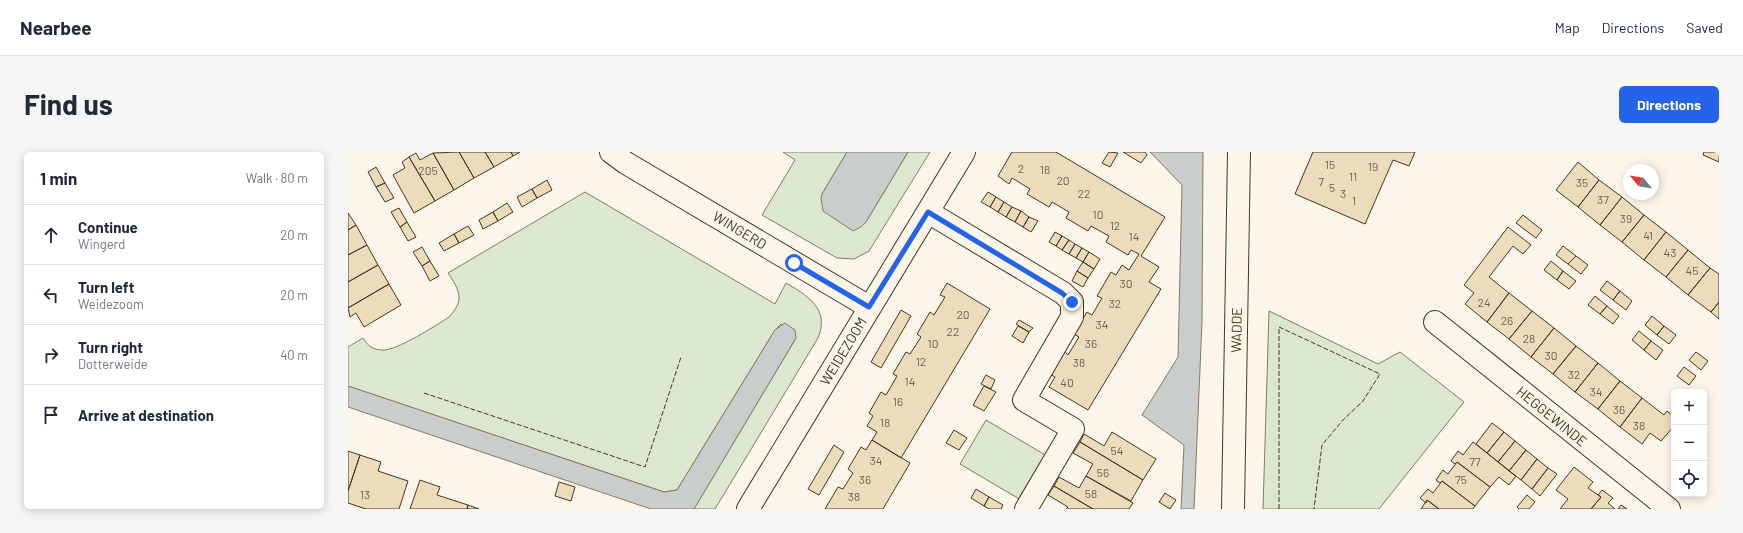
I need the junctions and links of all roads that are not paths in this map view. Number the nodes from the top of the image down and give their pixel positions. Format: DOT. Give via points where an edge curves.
graph roads {
  1 [pos="610,152"];
  2 [pos="964,152"];
  3 [pos="1239,152"];
  4 [pos="928,212"];
  5 [pos="869,307"];
  6 [pos="1436,322"];
  7 [pos="748,509"];
  8 [pos="1026,509"];
  9 [pos="1233,509"];
  10 [pos="1669,509"];
  1 -- 5 [label="street, WINGERD"];
  2 -- 4 [label="street, WEIDEZOOM"];
  3 -- 9 [label="street, WADDE"];
  4 -- 5 [label="street, WEIDEZOOM"];
  4 -- 8 [label="street" via="1062,293 1072,302 1072,317 1024,400 1073,429"];
  5 -- 7 [label="street, WEIDEZOOM"];
  6 -- 10 [label="street, HEGGEWINDE"];
}
